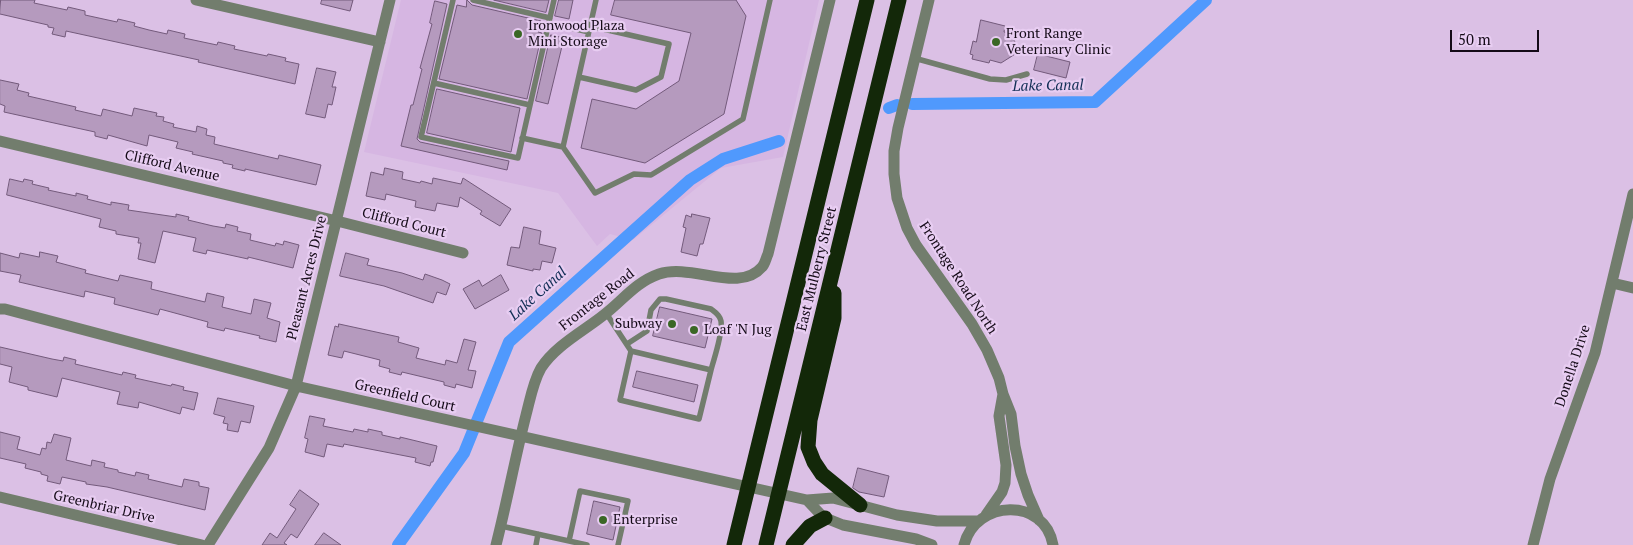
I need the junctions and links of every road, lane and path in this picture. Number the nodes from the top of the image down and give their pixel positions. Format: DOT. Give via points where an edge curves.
graph roads {
  1 [pos="196,0"];
  2 [pos="390,0"];
  3 [pos="453,0"];
  4 [pos="473,0"];
  5 [pos="554,0"];
  6 [pos="596,0"];
  7 [pos="770,0"];
  8 [pos="830,0"];
  9 [pos="867,0"];
  10 [pos="899,0"];
  11 [pos="929,0"];
  12 [pos="550,20"];
  13 [pos="589,29"];
  14 [pos="380,42"];
  15 [pos="914,58"];
  16 [pos="1027,74"];
  17 [pos="579,77"];
  18 [pos="434,83"];
  19 [pos="530,105"];
  20 [pos="522,138"];
  21 [pos="0,141"];
  22 [pos="563,147"];
  23 [pos="1633,194"];
  24 [pos="337,221"];
  25 [pos="463,254"];
  26 [pos="834,265"];
  27 [pos="1612,283"];
  28 [pos="1633,288"];
  29 [pos="0,309"];
  30 [pos="606,313"];
  31 [pos="626,344"];
  32 [pos="631,351"];
  33 [pos="712,370"];
  34 [pos="296,386"];
  35 [pos="1003,394"];
  36 [pos="521,436"];
  37 [pos="748,487"];
  38 [pos="779,494"];
  39 [pos="0,497"];
  40 [pos="807,500"];
  41 [pos="860,505"];
  42 [pos="825,518"];
  43 [pos="982,518"];
  44 [pos="1039,520"];
  45 [pos="501,526"];
  46 [pos="538,534"];
  47 [pos="569,541"];
  48 [pos="578,544"];
  49 [pos="1054,544"];
  50 [pos="202,545"];
  51 [pos="208,545"];
  52 [pos="496,545"];
  53 [pos="536,545"];
  54 [pos="586,545"];
  55 [pos="618,545"];
  56 [pos="734,545"];
  57 [pos="766,545"];
  58 [pos="794,545"];
  59 [pos="932,545"];
  60 [pos="964,545"];
  61 [pos="1533,545"];
  1 -- 14 [label="street"];
  2 -- 14 [label="street, Pleasant Acres Drive"];
  3 -- 18 [label="lane"];
  4 -- 12 [label="lane"];
  5 -- 12 [label="lane"];
  6 -- 13 [label="lane"];
  7 -- 22 [label="lane" via="743,119 651,175 634,174 595,193"];
  8 -- 30 [label="street, Frontage Road" via="768,254 762,267 746,278 736,280 693,272 658,274 636,285"];
  9 -- 37 [label="highway, East Mulberry Street"];
  10 -- 26 [label="highway, East Mulberry Street"];
  11 -- 15 [label="street, Frontage Road North"];
  12 -- 13 [label="lane"];
  12 -- 19 [label="lane"];
  13 -- 17 [label="lane"];
  13 -- 17 [label="lane" via="669,44 661,77 636,90"];
  14 -- 24 [label="street, Pleasant Acres Drive"];
  15 -- 16 [label="lane" via="990,79 1006,80"];
  15 -- 35 [label="street, Frontage Road North" via="894,151 900,211 916,245 987,350"];
  17 -- 22 [label="lane"];
  18 -- 19 [label="lane"];
  18 -- 20 [label="lane" via="421,137 518,158"];
  19 -- 20 [label="lane"];
  20 -- 22 [label="lane"];
  21 -- 24 [label="street, Clifford Avenue"];
  23 -- 27 [label="street, Donella Drive"];
  24 -- 25 [label="street, Clifford Court"];
  24 -- 34 [label="street, Pleasant Acres Drive"];
  26 -- 38 [label="highway, East Mulberry Street"];
  26 -- 41 [label="highway" via="834,318 810,420 808,447 822,474"];
  27 -- 28 [label="street"];
  27 -- 61 [label="street, Donella Drive" via="1595,353 1550,479"];
  29 -- 34 [label="street, Greenfield Court"];
  30 -- 31 [label="lane"];
  30 -- 36 [label="street, Frontage Road" via="556,351 542,367 536,378"];
  31 -- 32 [label="lane"];
  31 -- 33 [label="lane" via="646,331 651,310 660,299 710,309 721,320"];
  32 -- 33 [label="lane"];
  32 -- 33 [label="lane" via="620,400 699,419"];
  34 -- 36 [label="street, Greenfield Court"];
  34 -- 51 [label="street, Pleasant Acres Drive" via="269,448"];
  35 -- 43 [label="street" via="999,416 1005,482 1002,492"];
  35 -- 44 [label="street, Frontage Road North" via="1011,414 1021,474"];
  36 -- 37 [label="street, Greenfield Court"];
  36 -- 45 [label="street, Frontage Road"];
  37 -- 38 [label="street, Greenfield Court"];
  37 -- 56 [label="highway, East Mulberry Street"];
  38 -- 40 [label="street, Greenfield Court"];
  38 -- 57 [label="highway, East Mulberry Street"];
  39 -- 50 [label="street, Greenbriar Drive"];
  40 -- 41 [label="street, Greenfield Court" via="832,498"];
  40 -- 42 [label="street"];
  41 -- 43 [label="street, Greenfield Court" via="937,521"];
  42 -- 58 [label="highway" via="810,526"];
  42 -- 59 [label="street"];
  43 -- 44 [label="street, Greenfield Court" via="1000,510 1016,510"];
  43 -- 60 [label="street" via="971,529"];
  44 -- 49 [label="street, Frontage Road North"];
  45 -- 46 [label="lane"];
  45 -- 52 [label="street, Frontage Road"];
  46 -- 47 [label="lane"];
  46 -- 53 [label="lane"];
  47 -- 48 [label="lane"];
  47 -- 55 [label="lane" via="580,491 628,501"];
  48 -- 54 [label="lane"];
}
